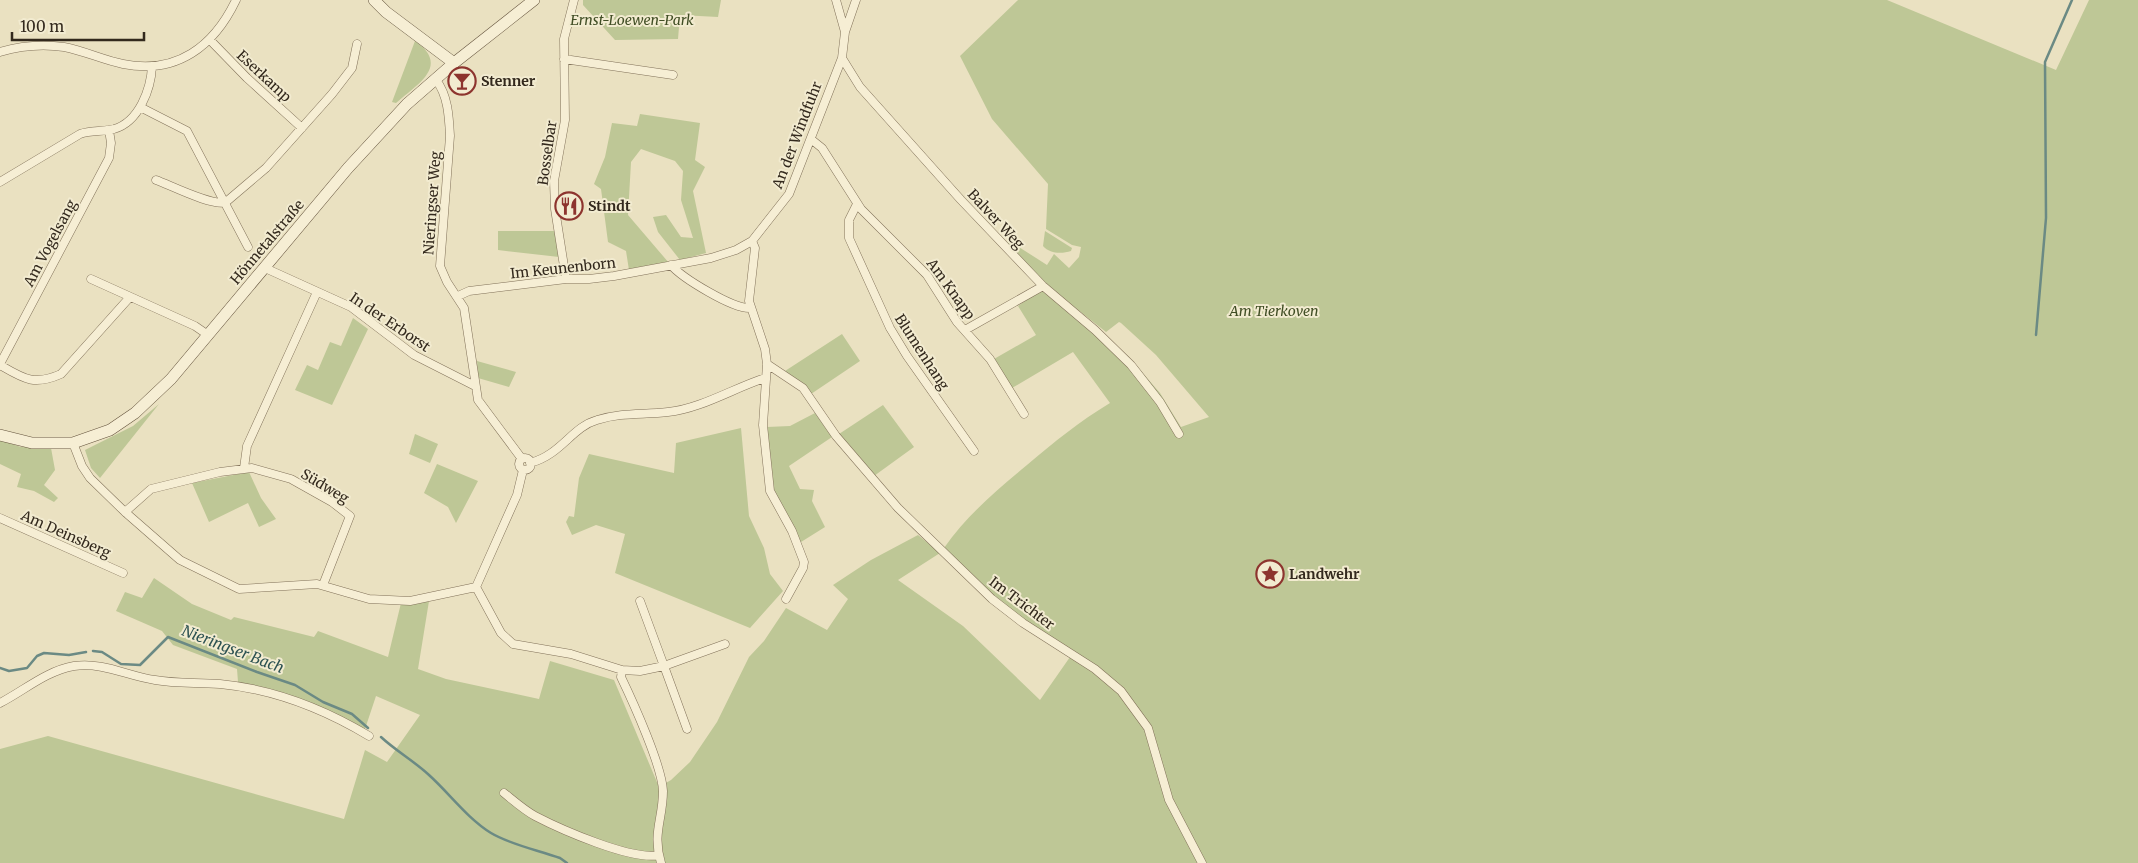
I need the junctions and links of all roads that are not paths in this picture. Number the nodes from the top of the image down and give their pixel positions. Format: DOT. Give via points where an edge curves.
graph roads {
  1 [pos="236,0"];
  2 [pos="374,0"];
  3 [pos="534,0"];
  4 [pos="574,0"];
  5 [pos="836,0"];
  6 [pos="856,0"];
  7 [pos="845,32"];
  8 [pos="210,40"];
  9 [pos="357,44"];
  10 [pos="0,52"];
  11 [pos="842,58"];
  12 [pos="564,59"];
  13 [pos="454,63"];
  14 [pos="152,66"];
  15 [pos="673,75"];
  16 [pos="436,80"];
  17 [pos="140,107"];
  18 [pos="302,128"];
  19 [pos="109,130"];
  20 [pos="812,140"];
  21 [pos="156,180"];
  22 [pos="0,182"];
  23 [pos="226,202"];
  24 [pos="857,204"];
  25 [pos="752,241"];
  26 [pos="248,247"];
  27 [pos="711,258"];
  28 [pos="671,266"];
  29 [pos="265,268"];
  30 [pos="566,278"];
  31 [pos="91,279"];
  32 [pos="1043,286"];
  33 [pos="317,292"];
  34 [pos="458,296"];
  35 [pos="130,297"];
  36 [pos="750,308"];
  37 [pos="965,330"];
  38 [pos="208,335"];
  39 [pos="0,364"];
  40 [pos="767,364"];
  41 [pos="765,378"];
  42 [pos="475,386"];
  43 [pos="1024,414"];
  44 [pos="1179,434"];
  45 [pos="0,435"];
  46 [pos="73,443"];
  47 [pos="974,451"];
  48 [pos="522,459"];
  49 [pos="530,462"];
  50 [pos="244,468"];
  51 [pos="523,470"];
  52 [pos="125,512"];
  53 [pos="0,518"];
  54 [pos="123,573"];
  55 [pos="324,585"];
  56 [pos="476,587"];
  57 [pos="786,599"];
  58 [pos="640,601"];
  59 [pos="725,644"];
  60 [pos="664,666"];
  61 [pos="622,670"];
  62 [pos="0,703"];
  63 [pos="687,729"];
  64 [pos="369,736"];
  65 [pos="504,793"];
  66 [pos="660,859"];
  67 [pos="1202,863"];
  1 -- 8 [label="street" via="226,20"];
  2 -- 13 [label="main road"];
  3 -- 13 [label="main road, Hönnetalstraße"];
  4 -- 12 [label="street, Bosselbar" via="564,39"];
  5 -- 7 [label="street"];
  6 -- 7 [label="street"];
  7 -- 11 [label="street"];
  8 -- 14 [label="street" via="187,56"];
  8 -- 18 [label="street, Eserkamp" via="246,78"];
  9 -- 18 [label="street" via="352,68"];
  10 -- 14 [label="street" via="22,47 54,46 122,64"];
  11 -- 20 [label="street, An der Windfuhr"];
  11 -- 32 [label="street, Balver Weg" via="867,94"];
  12 -- 15 [label="street"];
  12 -- 30 [label="street, Bosselbar" via="565,120 554,194"];
  13 -- 16 [label="main road, Hönnetalstraße"];
  14 -- 17 [label="street"];
  16 -- 29 [label="main road, Hönnetalstraße" via="381,132"];
  16 -- 34 [label="street, Nieringser Weg" via="441,87 450,136 440,266"];
  17 -- 19 [label="street" via="133,118"];
  17 -- 23 [label="street" via="187,132"];
  18 -- 23 [label="street" via="266,168"];
  19 -- 22 [label="street" via="80,134"];
  19 -- 39 [label="street, Am Vogelsang" via="109,158"];
  20 -- 24 [label="street, Am Knapp" via="822,148"];
  20 -- 25 [label="street, An der Windfuhr" via="789,194"];
  21 -- 23 [label="street" via="212,201"];
  23 -- 26 [label="street"];
  24 -- 37 [label="street, Am Knapp" via="924,271"];
  24 -- 47 [label="street, Blumenhang" via="848,226 849,238 890,328"];
  25 -- 27 [label="street, An der Windfuhr"];
  25 -- 36 [label="street" via="755,248"];
  27 -- 28 [label="street, Im Keunenborn"];
  28 -- 30 [label="street, Im Keunenborn" via="589,279"];
  28 -- 36 [label="street" via="716,295 740,307"];
  29 -- 33 [label="street, In der Erborst"];
  29 -- 38 [label="main road, Hönnetalstraße"];
  30 -- 34 [label="street, Im Keunenborn" via="469,291"];
  31 -- 35 [label="street"];
  32 -- 37 [label="street"];
  32 -- 44 [label="street, Balver Weg" via="1131,364"];
  33 -- 42 [label="street, In der Erborst" via="358,312 414,355"];
  33 -- 50 [label="street" via="247,446"];
  34 -- 42 [label="street, Nieringser Weg" via="464,308"];
  35 -- 38 [label="street"];
  35 -- 39 [label="street, Am Vogelsang" via="61,374 33,381"];
  36 -- 40 [label="street"];
  37 -- 43 [label="street, Am Knapp" via="990,359"];
  38 -- 46 [label="main road, Hönnetalstraße" via="156,395 135,414 110,430"];
  40 -- 41 [label="street"];
  40 -- 67 [label="street, Im Trichter" via="803,388 844,446 898,508 992,599 1095,669 1121,691 1148,728 1169,800"];
  41 -- 49 [label="street" via="669,412 633,412 597,420 586,425 551,455"];
  41 -- 57 [label="street" via="763,425 770,491 792,531 804,562"];
  42 -- 48 [label="street, Nieringser Weg" via="478,400"];
  45 -- 46 [label="main road, Hönnetalstraße" via="32,443"];
  46 -- 52 [label="street" via="90,478"];
  48 -- 49 [label="street"];
  48 -- 51 [label="street" via="519,464"];
  49 -- 51 [label="street" via="529,469"];
  50 -- 52 [label="street, Südweg" via="151,489"];
  50 -- 55 [label="street, Südweg" via="260,469 291,479 350,516"];
  51 -- 56 [label="street" via="517,495"];
  52 -- 55 [label="street" via="180,560 239,589"];
  53 -- 54 [label="street, Am Deinsberg"];
  55 -- 56 [label="street" via="369,599 410,600 454,594"];
  56 -- 61 [label="street" via="501,633 513,644 571,654"];
  58 -- 60 [label="street"];
  59 -- 60 [label="street"];
  60 -- 61 [label="street" via="640,671"];
  60 -- 63 [label="street"];
  61 -- 66 [label="street" via="621,677 662,781 656,832"];
  62 -- 64 [label="street" via="53,672 98,665 157,681 220,684 274,695 336,717"];
  65 -- 66 [label="street" via="534,815 562,828 638,855"];
}
